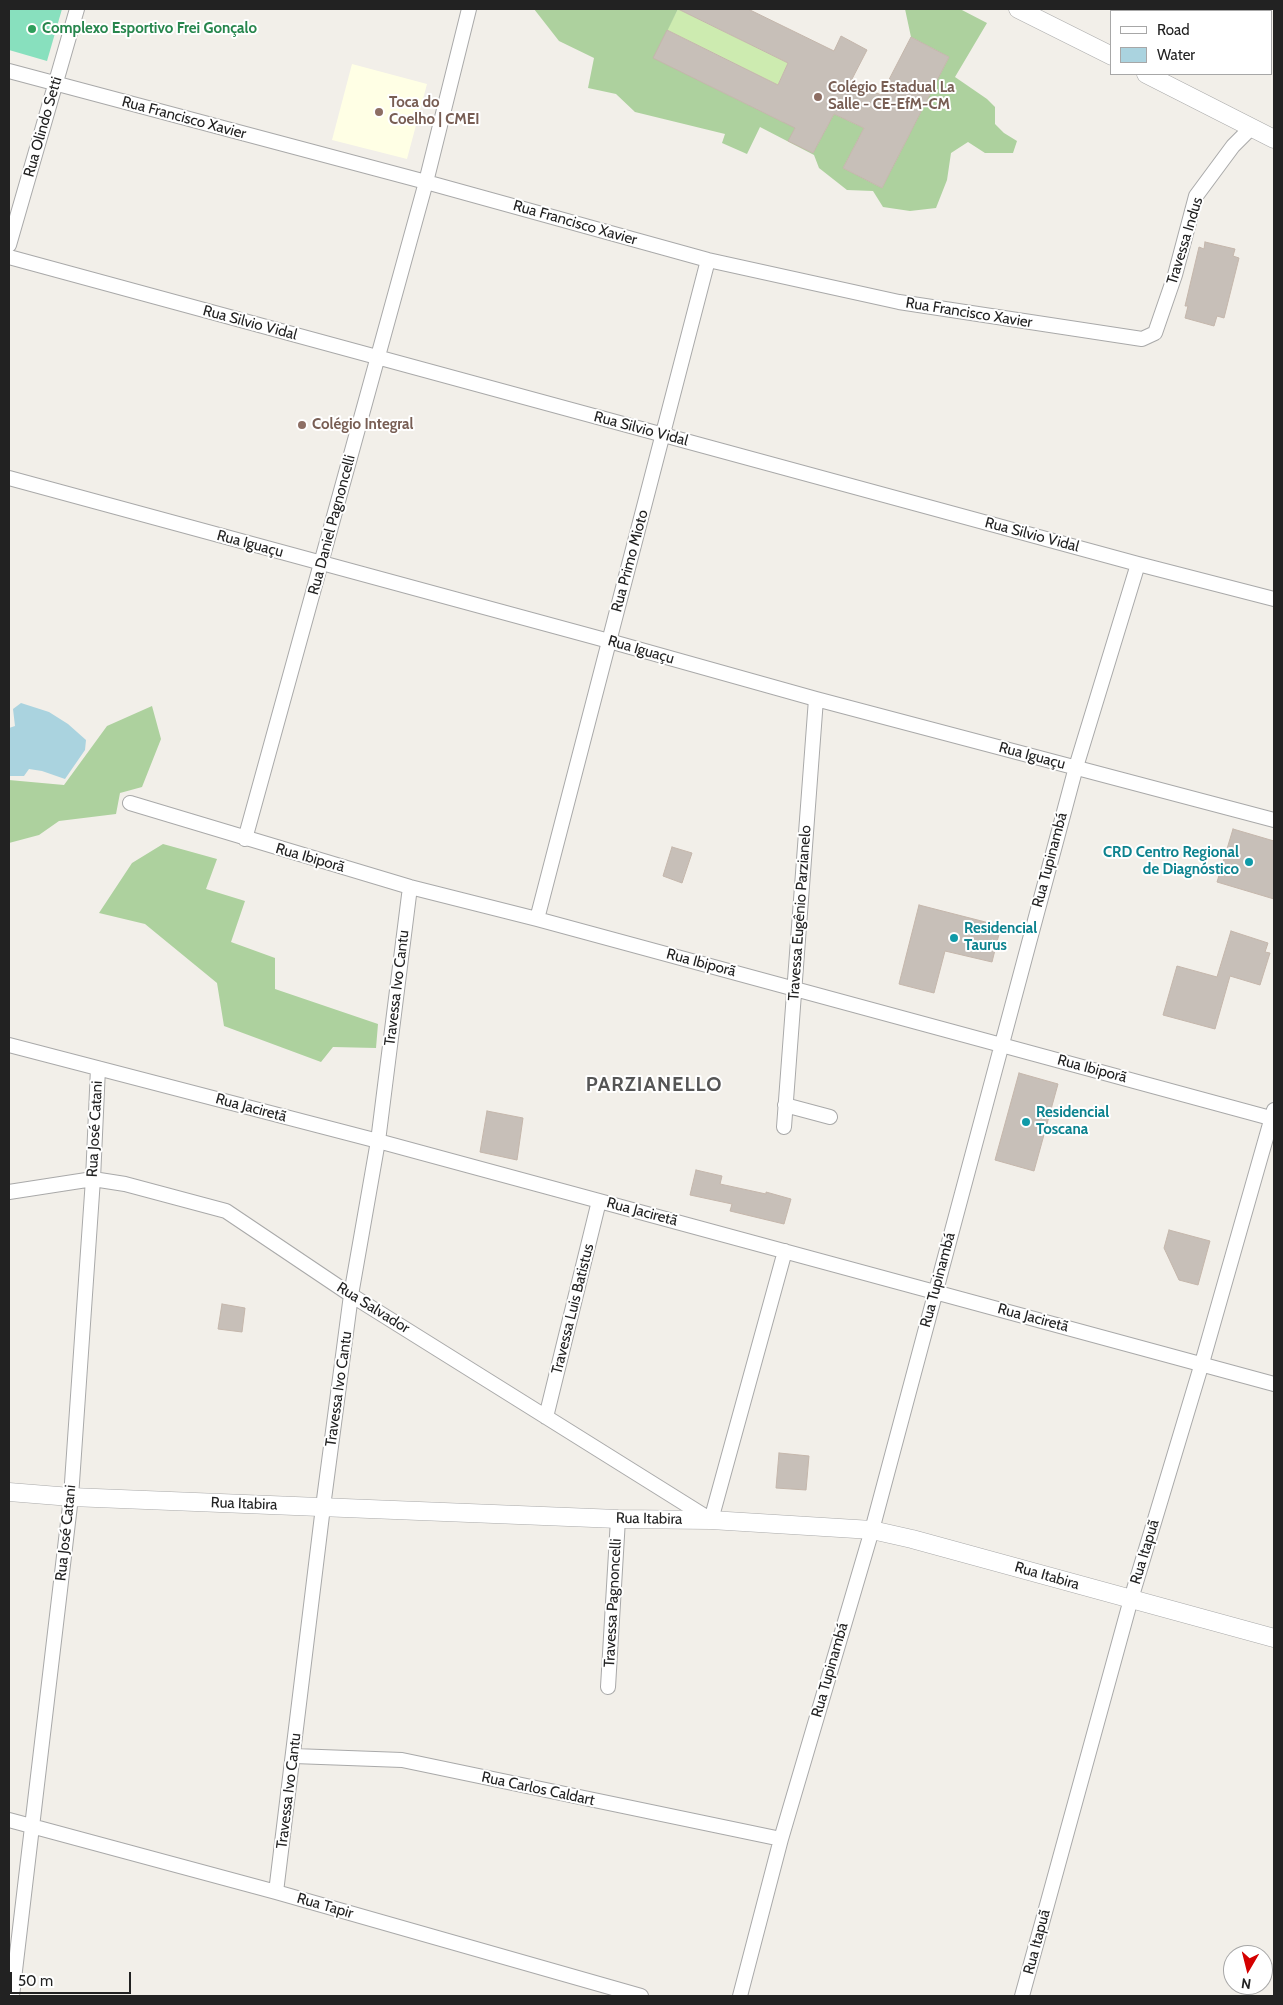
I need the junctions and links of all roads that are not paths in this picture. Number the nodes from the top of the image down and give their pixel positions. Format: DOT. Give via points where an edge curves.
graph roads {
  1 [pos="77,9"];
  2 [pos="469,9"];
  3 [pos="1018,9"];
  4 [pos="1110,55"];
  5 [pos="9,70"];
  6 [pos="1148,75"];
  7 [pos="56,83"];
  8 [pos="1252,127"];
  9 [pos="1274,138"];
  10 [pos="426,182"];
  11 [pos="9,245"];
  12 [pos="9,257"];
  13 [pos="708,260"];
  14 [pos="1149,338"];
  15 [pos="378,358"];
  16 [pos="662,435"];
  17 [pos="9,478"];
  18 [pos="321,563"];
  19 [pos="1138,564"];
  20 [pos="1274,599"];
  21 [pos="609,640"];
  22 [pos="816,699"];
  23 [pos="1076,767"];
  24 [pos="130,803"];
  25 [pos="1274,820"];
  26 [pos="245,839"];
  27 [pos="410,887"];
  28 [pos="536,919"];
  29 [pos="795,989"];
  30 [pos="1000,1044"];
  31 [pos="9,1046"];
  32 [pos="98,1068"];
  33 [pos="786,1105"];
  34 [pos="1274,1115"];
  35 [pos="830,1117"];
  36 [pos="784,1127"];
  37 [pos="378,1141"];
  38 [pos="93,1179"];
  39 [pos="9,1192"];
  40 [pos="599,1201"];
  41 [pos="784,1251"];
  42 [pos="934,1292"];
  43 [pos="351,1294"];
  44 [pos="1202,1363"];
  45 [pos="1274,1384"];
  46 [pos="546,1417"];
  47 [pos="9,1492"];
  48 [pos="71,1497"];
  49 [pos="323,1506"];
  50 [pos="618,1519"];
  51 [pos="711,1520"];
  52 [pos="872,1530"];
  53 [pos="1131,1600"];
  54 [pos="1274,1638"];
  55 [pos="608,1688"];
  56 [pos="294,1756"];
  57 [pos="9,1820"];
  58 [pos="32,1826"];
  59 [pos="781,1839"];
  60 [pos="276,1892"];
  61 [pos="12,1996"];
  62 [pos="641,1996"];
  63 [pos="740,1996"];
  64 [pos="1022,1996"];
  1 -- 7 [label="street, Rua Olindo Setti"];
  2 -- 10 [label="street, Rua Daniel Pagnoncelli"];
  3 -- 4 [label="street"];
  5 -- 7 [label="street, Rua Francisco Xavier"];
  6 -- 8 [label="street"];
  7 -- 10 [label="street, Rua Francisco Xavier"];
  7 -- 11 [label="street, Rua Olindo Setti"];
  8 -- 9 [label="street"];
  8 -- 14 [label="street, Travessa Indus" via="1233,146 1196,196 1166,300 1155,333"];
  10 -- 13 [label="street, Rua Francisco Xavier"];
  10 -- 15 [label="street, Rua Daniel Pagnoncelli"];
  12 -- 15 [label="street, Rua Silvio Vidal"];
  13 -- 14 [label="street, Rua Francisco Xavier" via="899,302"];
  13 -- 16 [label="street, Rua Primo Mioto"];
  15 -- 16 [label="street, Rua Silvio Vidal"];
  15 -- 18 [label="street, Rua Daniel Pagnoncelli"];
  16 -- 19 [label="street, Rua Silvio Vidal"];
  16 -- 21 [label="street, Rua Primo Mioto"];
  17 -- 18 [label="street, Rua Iguaçu"];
  18 -- 21 [label="street, Rua Iguaçu"];
  18 -- 26 [label="street, Rua Daniel Pagnoncelli"];
  19 -- 20 [label="street, Rua Silvio Vidal"];
  19 -- 23 [label="street, Rua Tupinambá"];
  21 -- 22 [label="street, Rua Iguaçu"];
  21 -- 28 [label="street, Rua Primo Mioto"];
  22 -- 23 [label="street, Rua Iguaçu"];
  22 -- 29 [label="street, Travessa Eugênio Parzianelo"];
  23 -- 25 [label="street, Rua Iguaçu"];
  23 -- 30 [label="street, Rua Tupinambá"];
  24 -- 26 [label="street, Rua Ibiporã"];
  26 -- 27 [label="street, Rua Ibiporã"];
  27 -- 28 [label="street, Rua Ibiporã"];
  27 -- 37 [label="street, Travessa Ivo Cantu"];
  28 -- 29 [label="street, Rua Ibiporã"];
  29 -- 30 [label="street, Rua Ibiporã"];
  29 -- 33 [label="street, Travessa Eugênio Parzianelo"];
  30 -- 34 [label="street, Rua Ibiporã"];
  30 -- 42 [label="street, Rua Tupinambá"];
  31 -- 32 [label="street, Rua Jaciretã"];
  32 -- 37 [label="street, Rua Jaciretã"];
  32 -- 38 [label="street, Rua José Catani"];
  33 -- 35 [label="street"];
  33 -- 36 [label="street, Travessa Eugênio Parzianelo"];
  34 -- 44 [label="street, Rua Itapuã"];
  37 -- 40 [label="street, Rua Jaciretã"];
  37 -- 43 [label="street, Travessa Ivo Cantu"];
  38 -- 39 [label="street, Rua Salvador"];
  38 -- 43 [label="street, Rua Salvador" via="226,1211"];
  38 -- 48 [label="street, Rua José Catani"];
  40 -- 41 [label="street, Rua Jaciretã"];
  40 -- 46 [label="street, Travessa Luis Batistus"];
  41 -- 42 [label="street, Rua Jaciretã"];
  41 -- 51 [label="street"];
  42 -- 44 [label="street, Rua Jaciretã"];
  42 -- 52 [label="street, Rua Tupinambá"];
  43 -- 46 [label="street, Rua Salvador"];
  43 -- 49 [label="street, Travessa Ivo Cantu"];
  44 -- 45 [label="street, Rua Jaciretã"];
  44 -- 53 [label="street, Rua Itapuã"];
  46 -- 51 [label="street, Rua Salvador"];
  47 -- 48 [label="street, Rua Itabira"];
  48 -- 49 [label="street, Rua Itabira"];
  48 -- 58 [label="street, Rua José Catani"];
  49 -- 50 [label="street, Rua Itabira"];
  49 -- 56 [label="street, Travessa Ivo Cantu"];
  50 -- 51 [label="street, Rua Itabira"];
  50 -- 55 [label="street, Travessa Pagnoncelli"];
  51 -- 52 [label="street, Rua Itabira"];
  52 -- 53 [label="street, Rua Itabira" via="912,1538"];
  52 -- 59 [label="street, Rua Tupinambá"];
  53 -- 54 [label="street, Rua Itabira"];
  53 -- 64 [label="street, Rua Itapuã"];
  56 -- 59 [label="street, Rua Carlos Caldart" via="402,1760"];
  56 -- 60 [label="street, Travessa Ivo Cantu"];
  57 -- 58 [label="street, Rua Tapir"];
  58 -- 60 [label="street, Rua Tapir"];
  58 -- 61 [label="street, Rua José Catani"];
  59 -- 63 [label="street, Rua Tupinambá"];
  60 -- 62 [label="street, Rua Tapir"];
}
